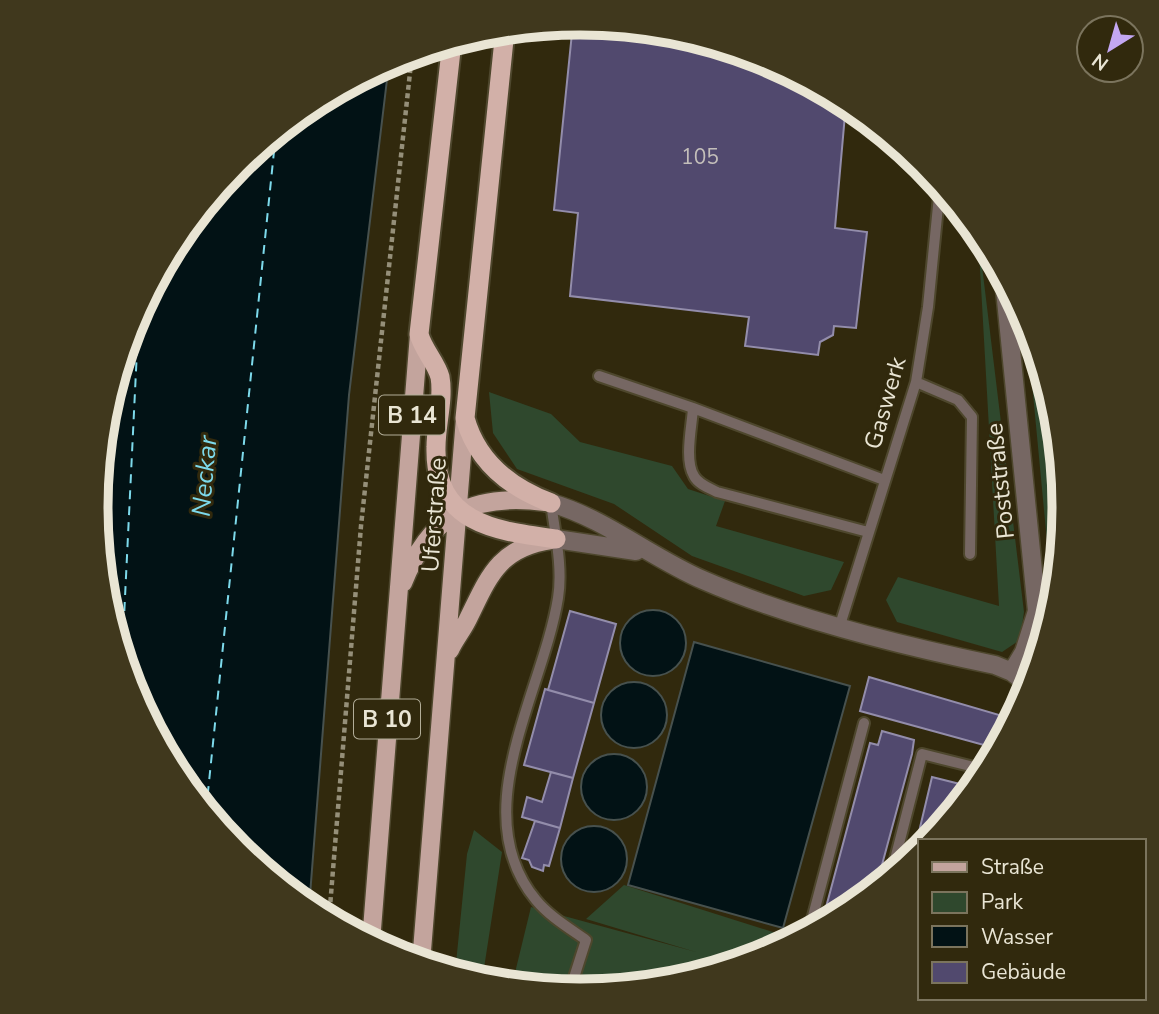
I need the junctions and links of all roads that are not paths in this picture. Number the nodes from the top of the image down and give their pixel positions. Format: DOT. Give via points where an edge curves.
graph roads {
  1 [pos="504,41"];
  2 [pos="451,53"];
  3 [pos="938,201"];
  4 [pos="1007,306"];
  5 [pos="419,334"];
  6 [pos="599,376"];
  7 [pos="916,382"];
  8 [pos="693,408"];
  9 [pos="466,418"];
  10 [pos="884,480"];
  11 [pos="405,496"];
  12 [pos="551,503"];
  13 [pos="458,510"];
  14 [pos="868,532"];
  15 [pos="556,539"];
  16 [pos="970,554"];
  17 [pos="653,556"];
  18 [pos="396,603"];
  19 [pos="840,625"];
  20 [pos="448,656"];
  21 [pos="1012,672"];
  22 [pos="1020,678"];
  23 [pos="864,723"];
  24 [pos="973,767"];
  25 [pos="895,858"];
  26 [pos="812,918"];
  27 [pos="372,930"];
  28 [pos="422,952"];
  29 [pos="574,979"];
  1 -- 9 [label="highway, Uferstraße / B 10"];
  2 -- 5 [label="highway, Uferstraße"];
  3 -- 7 [label="lane, Gaswerk"];
  4 -- 21 [label="street, Poststraße" via="1037,611 1024,652"];
  5 -- 11 [label="main road, Uferstraße / B 14"];
  5 -- 13 [label="highway" via="439,376 436,463"];
  6 -- 8 [label="lane"];
  7 -- 10 [label="lane, Gaswerk"];
  7 -- 16 [label="lane" via="958,400 972,417"];
  8 -- 10 [label="lane"];
  8 -- 14 [label="lane" via="690,463 693,476 702,484 717,492"];
  9 -- 12 [label="highway" via="473,439 496,471 516,488"];
  9 -- 13 [label="main road, Uferstraße / B 10"];
  10 -- 14 [label="lane, Gaswerk"];
  11 -- 18 [label="main road, Uferstraße / B 10"];
  12 -- 13 [label="main road" via="504,500"];
  12 -- 15 [label="lane"];
  12 -- 17 [label="street" via="588,515"];
  13 -- 15 [label="highway" via="485,526"];
  13 -- 18 [label="main road" via="419,550"];
  13 -- 20 [label="main road, Uferstraße / B 10"];
  14 -- 19 [label="lane, Gaswerk"];
  15 -- 17 [label="street" via="628,548"];
  15 -- 20 [label="main road" via="521,549 495,568"];
  15 -- 29 [label="lane" via="558,598 510,774 505,812 511,849 525,887 538,903 586,940"];
  17 -- 19 [label="street" via="733,592"];
  18 -- 27 [label="main road, Uferstraße / B 10"];
  19 -- 21 [label="street"];
  20 -- 28 [label="main road, Uferstraße / B 10"];
  21 -- 22 [label="street"];
  23 -- 26 [label="lane"];
  24 -- 25 [label="lane" via="922,754"];
}
